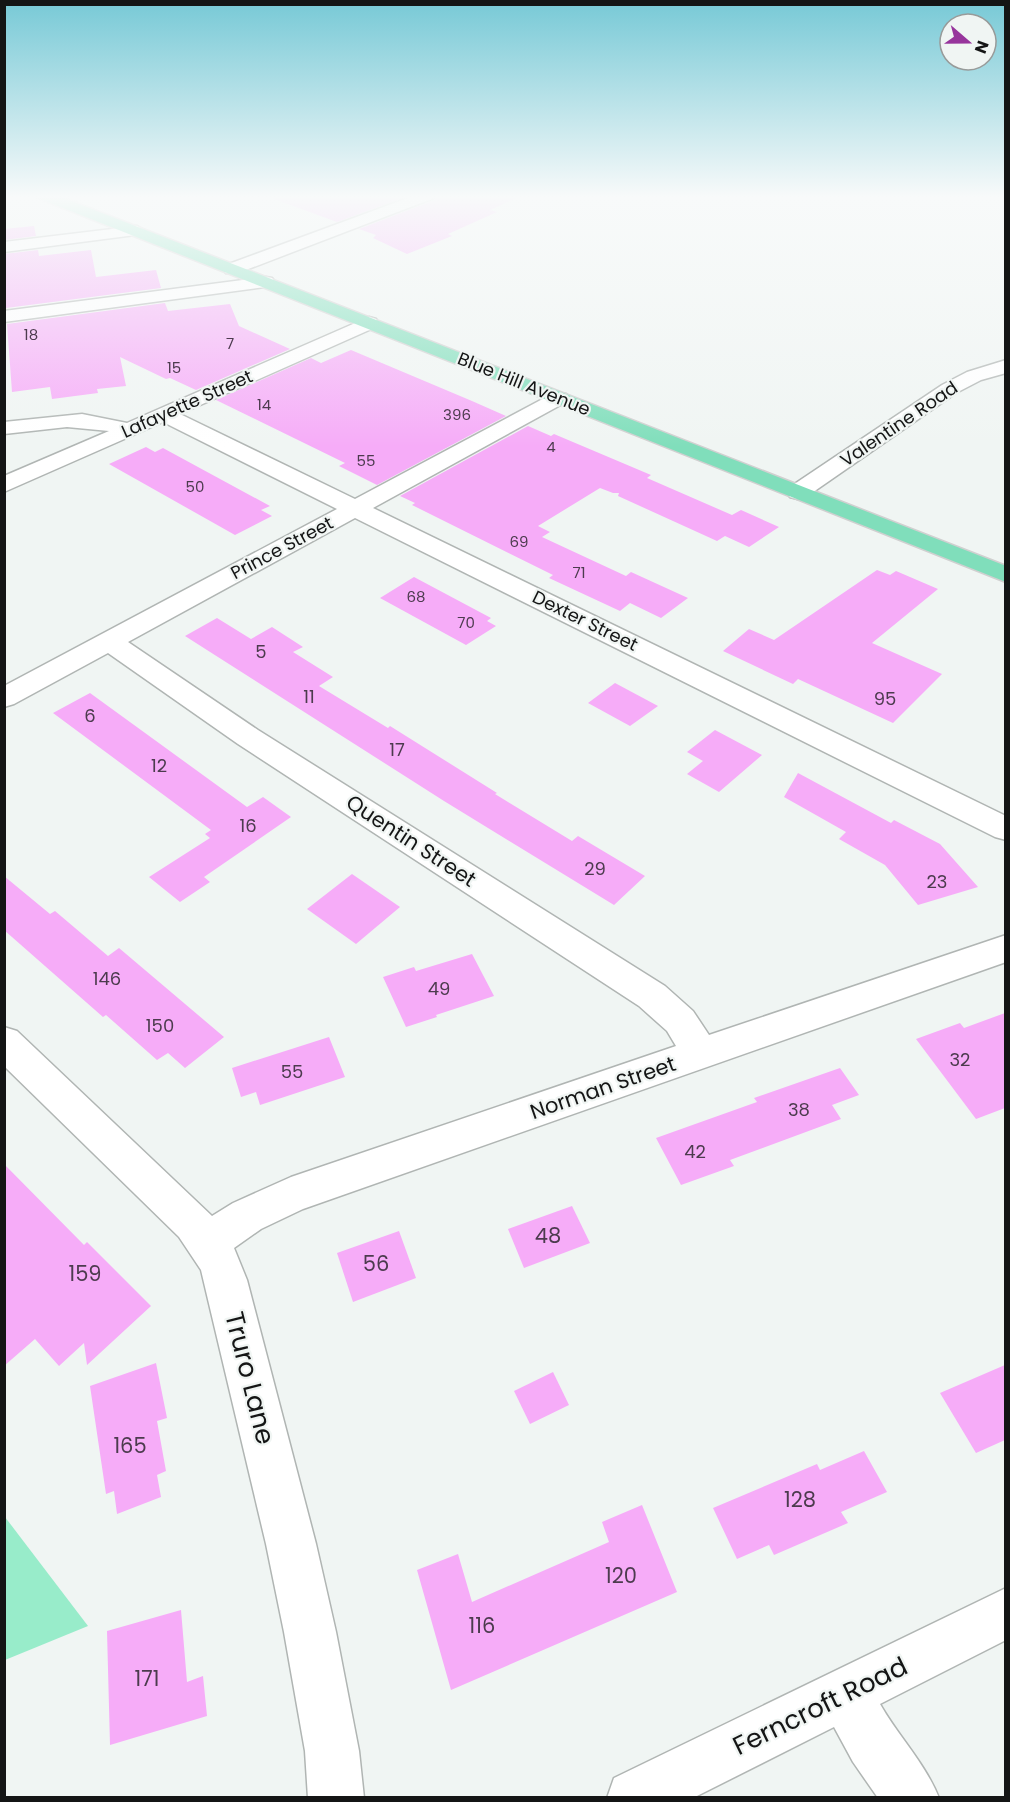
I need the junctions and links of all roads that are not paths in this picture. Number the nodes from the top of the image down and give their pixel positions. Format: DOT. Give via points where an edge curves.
graph roads {
  1 [pos="258,279"];
  2 [pos="266,282"];
  3 [pos="4,317"];
  4 [pos="369,323"];
  5 [pos="1005,366"];
  6 [pos="559,398"];
  7 [pos="164,414"];
  8 [pos="4,428"];
  9 [pos="127,430"];
  10 [pos="4,485"];
  11 [pos="798,492"];
  12 [pos="356,508"];
  13 [pos="1005,575"];
  14 [pos="109,642"];
  15 [pos="4,698"];
  16 [pos="1005,829"];
  17 [pos="1005,948"];
  18 [pos="4,1042"];
  19 [pos="702,1053"];
  20 [pos="207,1242"];
  21 [pos="1005,1613"];
  22 [pos="845,1694"];
  23 [pos="336,1797"];
  24 [pos="634,1797"];
  25 [pos="912,1797"];
  1 -- 2 [label="highway, Blue Hill Avenue"];
  2 -- 3 [label="street"];
  2 -- 4 [label="highway, Blue Hill Avenue"];
  4 -- 6 [label="highway, Blue Hill Avenue"];
  4 -- 7 [label="street, Lafayette Street"];
  5 -- 11 [label="street, Valentine Road" via="949,389"];
  6 -- 11 [label="highway, Blue Hill Avenue"];
  6 -- 12 [label="street, Prince Street"];
  7 -- 9 [label="street, Lafayette Street"];
  7 -- 12 [label="street, Dexter Street"];
  8 -- 9 [label="street" via="85,420"];
  9 -- 10 [label="street, Lafayette Street"];
  11 -- 13 [label="highway, Blue Hill Avenue"];
  12 -- 14 [label="street, Prince Street"];
  12 -- 16 [label="street, Dexter Street"];
  14 -- 15 [label="street, Prince Street"];
  14 -- 19 [label="street, Quentin Street" via="248,737 652,996 680,1021"];
  17 -- 19 [label="street, Norman Street"];
  18 -- 20 [label="street, Truro Lane" via="177,1206"];
  19 -- 20 [label="street, Norman Street" via="291,1195 247,1216"];
  20 -- 23 [label="street, Truro Lane" via="226,1280 291,1544 323,1696"];
  21 -- 22 [label="street, Ferncroft Road"];
  22 -- 24 [label="street, Ferncroft Road"];
  22 -- 25 [label="street" via="872,1743"];
}
